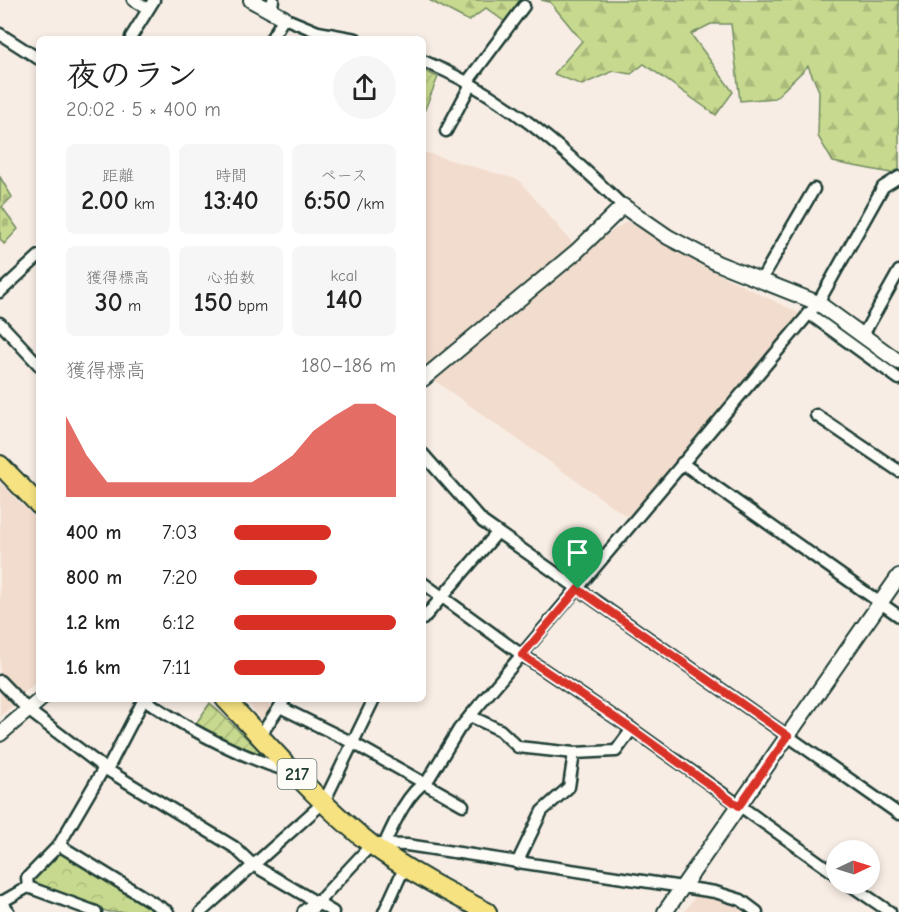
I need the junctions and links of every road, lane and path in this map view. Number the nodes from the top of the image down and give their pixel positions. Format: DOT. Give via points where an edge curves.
graph roads {
  1 [pos="133,0"];
  2 [pos="251,0"];
  3 [pos="151,5"];
  4 [pos="524,6"];
  5 [pos="276,10"];
  6 [pos="0,34"];
  7 [pos="132,36"];
  8 [pos="272,36"];
  9 [pos="340,36"];
  10 [pos="36,57"];
  11 [pos="426,62"];
  12 [pos="470,83"];
  13 [pos="446,131"];
  14 [pos="899,177"];
  15 [pos="814,189"];
  16 [pos="623,206"];
  17 [pos="36,262"];
  18 [pos="899,271"];
  19 [pos="761,280"];
  20 [pos="0,292"];
  21 [pos="813,308"];
  22 [pos="0,323"];
  23 [pos="863,335"];
  24 [pos="898,360"];
  25 [pos="36,362"];
  26 [pos="426,377"];
  27 [pos="899,379"];
  28 [pos="816,415"];
  29 [pos="426,457"];
  30 [pos="682,463"];
  31 [pos="0,465"];
  32 [pos="899,471"];
  33 [pos="36,502"];
  34 [pos="497,533"];
  35 [pos="899,576"];
  36 [pos="426,585"];
  37 [pos="578,589"];
  38 [pos="442,597"];
  39 [pos="880,603"];
  40 [pos="426,616"];
  41 [pos="899,616"];
  42 [pos="522,655"];
  43 [pos="0,681"];
  44 [pos="37,702"];
  45 [pos="142,702"];
  46 [pos="149,702"];
  47 [pos="228,702"];
  48 [pos="373,702"];
  49 [pos="283,703"];
  50 [pos="28,710"];
  51 [pos="470,716"];
  52 [pos="632,729"];
  53 [pos="0,734"];
  54 [pos="260,736"];
  55 [pos="788,736"];
  56 [pos="353,743"];
  57 [pos="574,753"];
  58 [pos="106,769"];
  59 [pos="298,775"];
  60 [pos="425,782"];
  61 [pos="324,802"];
  62 [pos="463,805"];
  63 [pos="739,806"];
  64 [pos="899,814"];
  65 [pos="58,845"];
  66 [pos="378,845"];
  67 [pos="517,862"];
  68 [pos="253,865"];
  69 [pos="405,866"];
  70 [pos="826,867"];
  71 [pos="28,887"];
  72 [pos="681,889"];
  73 [pos="864,894"];
  74 [pos="0,903"];
  75 [pos="317,903"];
  76 [pos="7,912"];
  77 [pos="96,912"];
  78 [pos="168,912"];
  79 [pos="201,912"];
  80 [pos="305,912"];
  81 [pos="333,912"];
  82 [pos="384,912"];
  83 [pos="487,912"];
  84 [pos="665,912"];
  85 [pos="757,912"];
  86 [pos="890,912"];
  1 -- 3 [label="street"];
  2 -- 5 [label="street"];
  3 -- 7 [label="street"];
  4 -- 12 [label="street"];
  5 -- 8 [label="street"];
  5 -- 9 [label="street" via="318,32"];
  6 -- 10 [label="street"];
  11 -- 12 [label="street"];
  12 -- 13 [label="street"];
  12 -- 16 [label="street" via="520,114"];
  14 -- 21 [label="street" via="883,187"];
  15 -- 19 [label="street"];
  16 -- 19 [label="street" via="668,237 717,263"];
  16 -- 26 [label="street" via="577,251"];
  17 -- 20 [label="street"];
  18 -- 23 [label="street"];
  19 -- 21 [label="street"];
  21 -- 23 [label="street"];
  21 -- 27 [label="street"];
  21 -- 30 [label="street"];
  22 -- 25 [label="street"];
  23 -- 24 [label="street"];
  28 -- 32 [label="street"];
  29 -- 34 [label="street"];
  30 -- 37 [label="street"];
  30 -- 39 [label="street"];
  31 -- 33 [label="highway"];
  34 -- 37 [label="street"];
  34 -- 38 [label="street"];
  35 -- 39 [label="street"];
  36 -- 38 [label="street"];
  37 -- 42 [label="street"];
  37 -- 55 [label="street"];
  38 -- 40 [label="street"];
  38 -- 42 [label="street"];
  39 -- 41 [label="street"];
  39 -- 55 [label="street"];
  42 -- 51 [label="street"];
  42 -- 52 [label="street"];
  43 -- 50 [label="street"];
  44 -- 50 [label="street"];
  45 -- 58 [label="street"];
  46 -- 59 [label="street" via="258,762"];
  47 -- 54 [label="highway, 217"];
  48 -- 56 [label="street"];
  49 -- 54 [label="street"];
  49 -- 56 [label="street"];
  50 -- 53 [label="street"];
  50 -- 58 [label="street"];
  51 -- 57 [label="street" via="500,730 518,747"];
  51 -- 60 [label="street"];
  52 -- 57 [label="street" via="616,751"];
  52 -- 63 [label="street"];
  54 -- 59 [label="highway, 217"];
  55 -- 63 [label="street"];
  55 -- 64 [label="street"];
  56 -- 60 [label="street"];
  56 -- 61 [label="street"];
  57 -- 67 [label="street" via="569,787 542,811"];
  58 -- 65 [label="street"];
  58 -- 68 [label="street" via="234,847"];
  59 -- 61 [label="highway, 217"];
  60 -- 62 [label="street"];
  60 -- 66 [label="street"];
  61 -- 66 [label="highway, 217"];
  61 -- 68 [label="street"];
  63 -- 70 [label="street"];
  63 -- 72 [label="street"];
  65 -- 71 [label="street" via="27,878"];
  65 -- 78 [label="street"];
  66 -- 67 [label="street" via="407,845"];
  66 -- 69 [label="highway, 217"];
  66 -- 75 [label="street"];
  67 -- 72 [label="street"];
  68 -- 75 [label="street"];
  68 -- 79 [label="street"];
  69 -- 82 [label="street"];
  69 -- 83 [label="highway, 217"];
  71 -- 74 [label="street"];
  71 -- 77 [label="street"];
  72 -- 84 [label="street"];
  72 -- 85 [label="street" via="716,892 741,900"];
  73 -- 86 [label="street"];
  74 -- 76 [label="street"];
  75 -- 80 [label="street"];
  75 -- 81 [label="street"];
}
